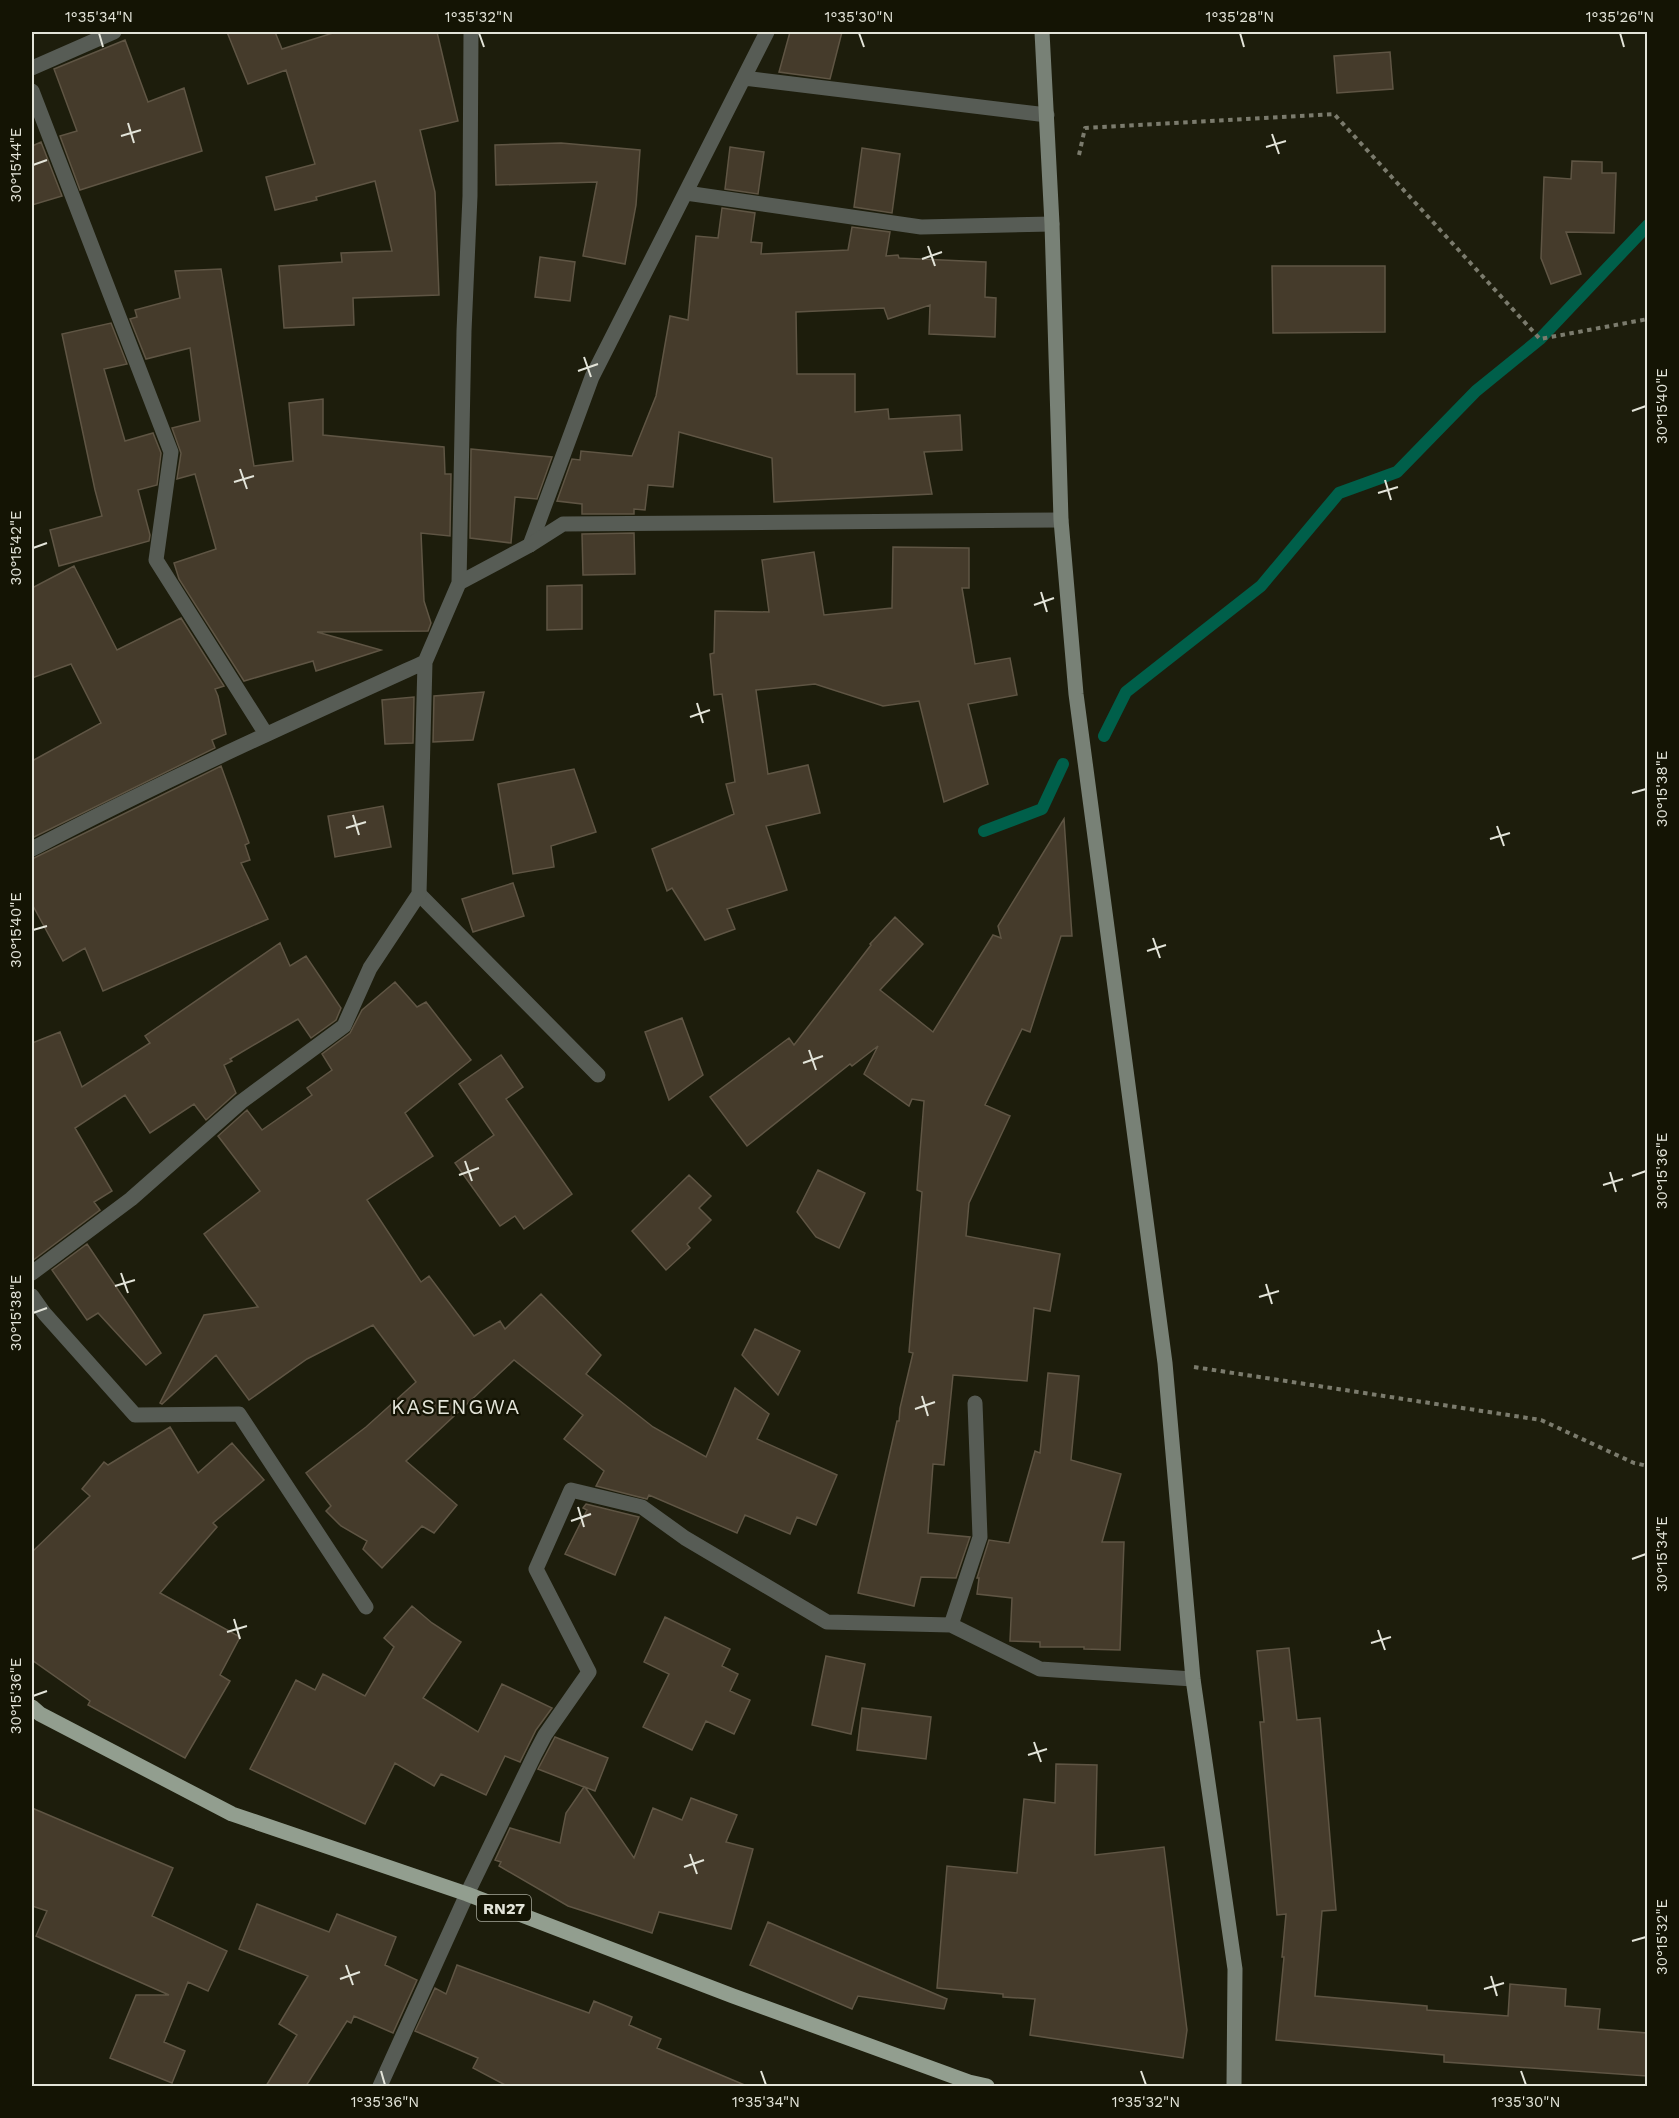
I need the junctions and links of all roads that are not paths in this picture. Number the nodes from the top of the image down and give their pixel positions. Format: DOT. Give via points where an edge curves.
graph roads {
  1 [pos="114,32"];
  2 [pos="471,32"];
  3 [pos="767,32"];
  4 [pos="1042,32"];
  5 [pos="32,68"];
  6 [pos="744,78"];
  7 [pos="32,91"];
  8 [pos="1047,115"];
  9 [pos="686,193"];
  10 [pos="1052,224"];
  11 [pos="1061,520"];
  12 [pos="530,545"];
  13 [pos="459,583"];
  14 [pos="425,662"];
  15 [pos="266,734"];
  16 [pos="32,849"];
  17 [pos="419,894"];
  18 [pos="598,1075"];
  19 [pos="32,1273"];
  20 [pos="32,1296"];
  21 [pos="975,1403"];
  22 [pos="366,1607"];
  23 [pos="951,1625"];
  24 [pos="1193,1679"];
  25 [pos="32,1707"];
  26 [pos="467,1894"];
  27 [pos="968,2084"];
  28 [pos="380,2086"];
  29 [pos="987,2086"];
  30 [pos="1234,2086"];
  1 -- 5 [label="street"];
  2 -- 13 [label="street"];
  3 -- 6 [label="street"];
  4 -- 8 [label="street"];
  6 -- 8 [label="street"];
  6 -- 9 [label="street"];
  7 -- 15 [label="street" via="171,452 156,560"];
  8 -- 10 [label="street"];
  9 -- 10 [label="street" via="921,226"];
  9 -- 12 [label="street" via="592,377"];
  10 -- 11 [label="street"];
  11 -- 12 [label="street" via="563,524"];
  11 -- 24 [label="street" via="1076,694 1165,1363"];
  12 -- 13 [label="street"];
  13 -- 14 [label="street"];
  14 -- 15 [label="street"];
  14 -- 17 [label="street"];
  15 -- 16 [label="street"];
  17 -- 18 [label="street"];
  17 -- 19 [label="street" via="370,968 344,1026 241,1102 131,1199"];
  20 -- 22 [label="street" via="135,1414 239,1414"];
  21 -- 23 [label="street" via="980,1537"];
  23 -- 24 [label="street" via="1040,1669"];
  23 -- 26 [label="street" via="827,1622 685,1538 642,1507 572,1490 536,1569 589,1672 545,1735"];
  24 -- 30 [label="street" via="1235,1969"];
  25 -- 26 [label="main road, RN27" via="232,1814"];
  26 -- 27 [label="main road, RN27"];
  26 -- 28 [label="street"];
  27 -- 29 [label="main road, RN27"];
}
